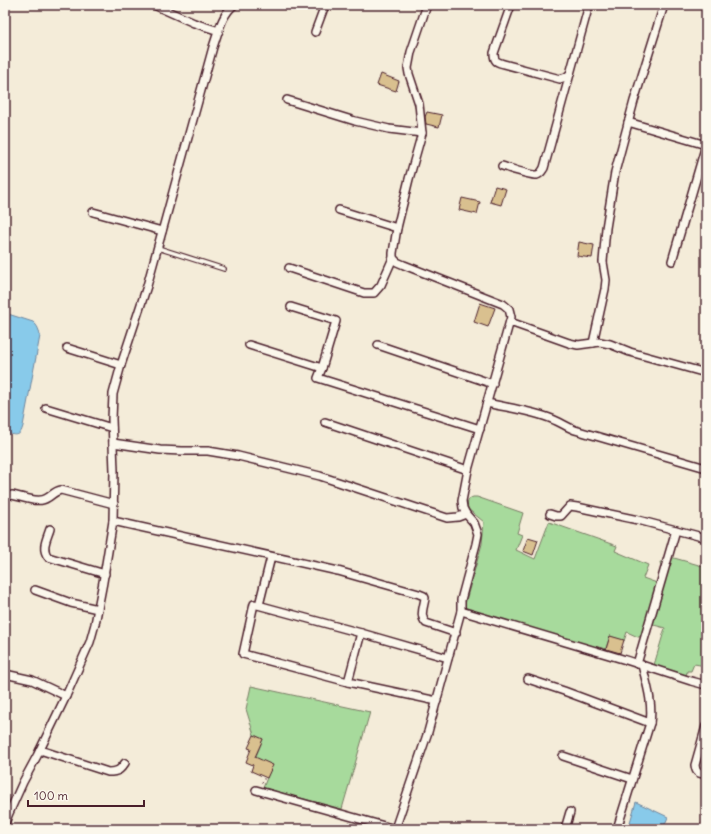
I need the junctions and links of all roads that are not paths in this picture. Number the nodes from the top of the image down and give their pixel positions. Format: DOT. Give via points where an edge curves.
graph roads {
  1 [pos="154,5"];
  2 [pos="234,5"];
  3 [pos="325,5"];
  4 [pos="427,5"];
  5 [pos="511,5"];
  6 [pos="589,5"];
  7 [pos="664,5"];
  8 [pos="219,31"];
  9 [pos="315,32"];
  10 [pos="570,74"];
  11 [pos="287,100"];
  12 [pos="628,122"];
  13 [pos="422,133"];
  14 [pos="706,145"];
  15 [pos="502,166"];
  16 [pos="339,210"];
  17 [pos="93,212"];
  18 [pos="398,228"];
  19 [pos="162,231"];
  20 [pos="157,248"];
  21 [pos="393,258"];
  22 [pos="672,262"];
  23 [pos="288,268"];
  24 [pos="224,269"];
  25 [pos="291,307"];
  26 [pos="510,322"];
  27 [pos="593,343"];
  28 [pos="249,345"];
  29 [pos="378,345"];
  30 [pos="67,348"];
  31 [pos="121,365"];
  32 [pos="322,368"];
  33 [pos="706,373"];
  34 [pos="493,384"];
  35 [pos="488,402"];
  36 [pos="46,408"];
  37 [pos="325,422"];
  38 [pos="112,428"];
  39 [pos="480,429"];
  40 [pos="113,443"];
  41 [pos="706,468"];
  42 [pos="468,470"];
  43 [pos="12,495"];
  44 [pos="114,504"];
  45 [pos="466,514"];
  46 [pos="550,514"];
  47 [pos="113,521"];
  48 [pos="50,529"];
  49 [pos="676,530"];
  50 [pos="706,538"];
  51 [pos="271,557"];
  52 [pos="104,574"];
  53 [pos="35,590"];
  54 [pos="259,605"];
  55 [pos="98,608"];
  56 [pos="461,611"];
  57 [pos="361,633"];
  58 [pos="456,633"];
  59 [pos="448,658"];
  60 [pos="640,665"];
  61 [pos="5,674"];
  62 [pos="528,680"];
  63 [pos="348,682"];
  64 [pos="706,685"];
  65 [pos="66,696"];
  66 [pos="437,701"];
  67 [pos="650,723"];
  68 [pos="706,726"];
  69 [pos="40,750"];
  70 [pos="563,756"];
  71 [pos="125,763"];
  72 [pos="706,776"];
  73 [pos="632,779"];
  74 [pos="256,790"];
  75 [pos="570,812"];
  76 [pos="5,823"];
  77 [pos="395,829"];
  78 [pos="565,829"];
  79 [pos="616,829"];
  1 -- 8 [label="street"];
  2 -- 8 [label="street"];
  3 -- 9 [label="street"];
  4 -- 13 [label="street" via="408,68 419,104"];
  5 -- 10 [label="street" via="494,53 496,61 560,79"];
  6 -- 10 [label="street"];
  7 -- 12 [label="street"];
  8 -- 19 [label="street"];
  10 -- 15 [label="street" via="542,172 532,175"];
  11 -- 13 [label="street" via="354,121"];
  12 -- 14 [label="street"];
  12 -- 27 [label="street" via="615,172 606,228 603,262 605,289"];
  13 -- 18 [label="street"];
  14 -- 22 [label="street"];
  16 -- 18 [label="street"];
  17 -- 19 [label="street"];
  18 -- 21 [label="street"];
  19 -- 20 [label="street"];
  20 -- 24 [label="lane"];
  20 -- 31 [label="street"];
  21 -- 23 [label="street" via="381,285 374,293 364,293"];
  21 -- 26 [label="street" via="404,265 503,304 511,312"];
  25 -- 32 [label="street" via="336,321"];
  26 -- 27 [label="street" via="569,343"];
  26 -- 34 [label="street"];
  27 -- 33 [label="street" via="610,344"];
  28 -- 32 [label="street"];
  29 -- 34 [label="street"];
  30 -- 31 [label="street"];
  31 -- 38 [label="street" via="113,394"];
  32 -- 39 [label="street" via="318,378"];
  34 -- 35 [label="street"];
  35 -- 39 [label="street"];
  35 -- 41 [label="street" via="541,415 567,428"];
  36 -- 38 [label="street"];
  37 -- 42 [label="street"];
  38 -- 40 [label="street"];
  39 -- 42 [label="street"];
  40 -- 44 [label="street"];
  40 -- 45 [label="street" via="160,450 208,451 238,456 320,476 447,518"];
  42 -- 45 [label="street" via="462,505"];
  43 -- 44 [label="street" via="42,501 57,490 61,490"];
  44 -- 47 [label="street"];
  45 -- 56 [label="street" via="478,534 461,600"];
  46 -- 49 [label="street" via="561,516 570,506"];
  47 -- 51 [label="street"];
  47 -- 52 [label="street"];
  48 -- 52 [label="street" via="44,549 48,557"];
  49 -- 50 [label="street"];
  49 -- 60 [label="street"];
  51 -- 54 [label="street"];
  51 -- 58 [label="street" via="338,571 424,596 424,621"];
  52 -- 55 [label="street"];
  53 -- 55 [label="street" via="71,604"];
  54 -- 57 [label="street"];
  54 -- 63 [label="street" via="254,604 243,654"];
  55 -- 65 [label="street" via="90,642"];
  56 -- 58 [label="street"];
  56 -- 60 [label="street"];
  57 -- 59 [label="street"];
  57 -- 63 [label="street"];
  58 -- 59 [label="street"];
  59 -- 66 [label="street"];
  60 -- 64 [label="street"];
  60 -- 67 [label="street" via="651,702"];
  61 -- 65 [label="street" via="32,680"];
  62 -- 67 [label="street"];
  63 -- 66 [label="street"];
  65 -- 69 [label="street"];
  66 -- 77 [label="street"];
  67 -- 73 [label="street"];
  68 -- 72 [label="street" via="695,765 698,773"];
  69 -- 71 [label="street" via="108,772 119,770"];
  69 -- 76 [label="street"];
  70 -- 73 [label="street"];
  73 -- 79 [label="street"];
  74 -- 77 [label="street"];
  75 -- 78 [label="street"];
}
